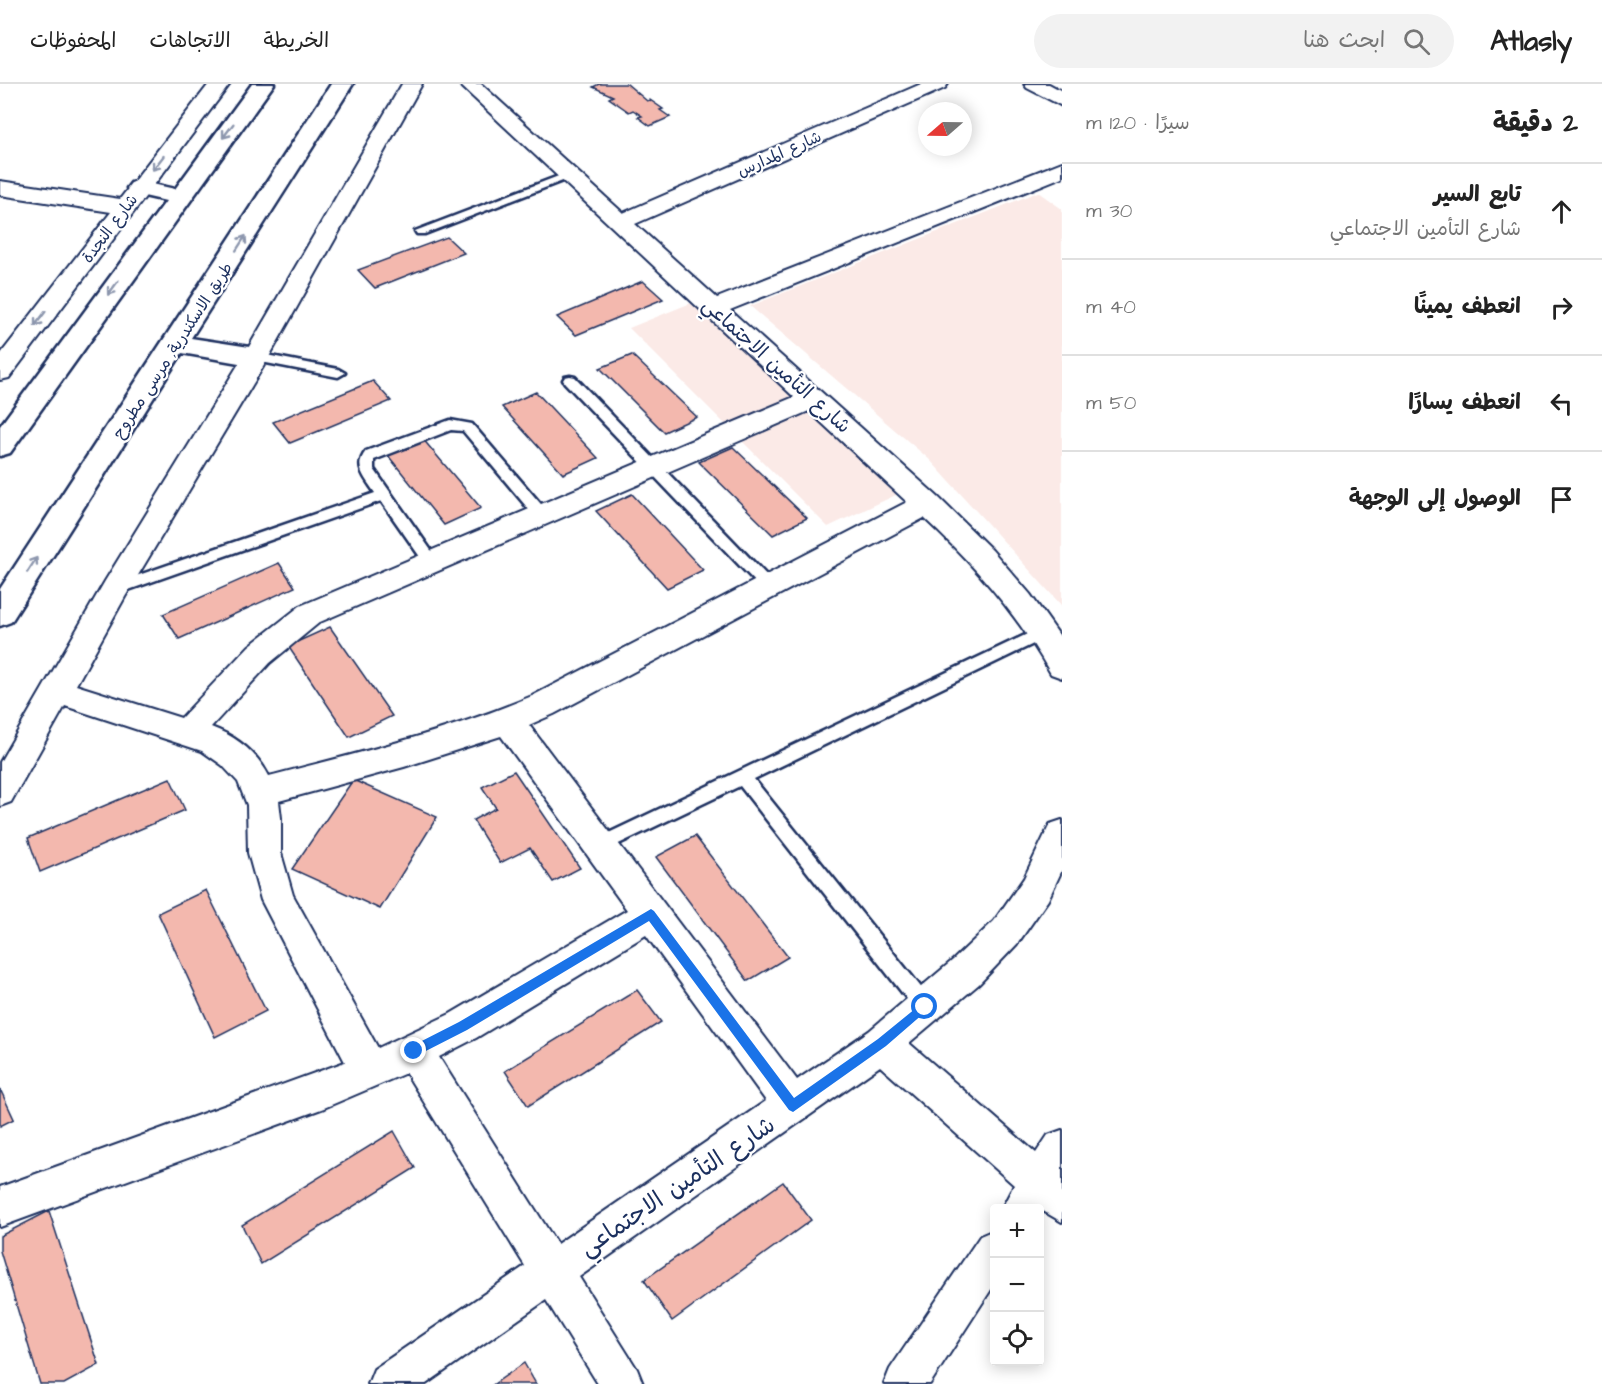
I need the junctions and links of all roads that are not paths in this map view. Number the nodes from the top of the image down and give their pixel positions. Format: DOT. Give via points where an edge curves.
graph roads {
  1 [pos="220,84"];
  2 [pos="263,84"];
  3 [pos="342,84"];
  4 [pos="412,84"];
  5 [pos="470,84"];
  6 [pos="938,84"];
  7 [pos="1034,84"];
  8 [pos="1062,100"];
  9 [pos="1062,169"];
  10 [pos="569,175"];
  11 [pos="0,188"];
  12 [pos="139,188"];
  13 [pos="179,197"];
  14 [pos="124,207"];
  15 [pos="621,222"];
  16 [pos="421,231"];
  17 [pos="714,308"];
  18 [pos="176,344"];
  19 [pos="256,357"];
  20 [pos="4,362"];
  21 [pos="338,374"];
  22 [pos="570,380"];
  23 [pos="813,399"];
  24 [pos="0,446"];
  25 [pos="653,466"];
  26 [pos="384,495"];
  27 [pos="928,504"];
  28 [pos="541,514"];
  29 [pos="430,560"];
  30 [pos="768,586"];
  31 [pos="115,589"];
  32 [pos="0,614"];
  33 [pos="1044,632"];
  34 [pos="1062,666"];
  35 [pos="57,691"];
  36 [pos="508,721"];
  37 [pos="187,733"];
  38 [pos="742,776"];
  39 [pos="0,792"];
  40 [pos="261,792"];
  41 [pos="1062,834"];
  42 [pos="600,845"];
  43 [pos="651,914"];
  44 [pos="925,1007"];
  45 [pos="882,1042"];
  46 [pos="414,1051"];
  47 [pos="370,1071"];
  48 [pos="793,1106"];
  49 [pos="1062,1149"];
  50 [pos="1041,1197"];
  51 [pos="0,1207"];
  52 [pos="990,1256"];
  53 [pos="551,1272"];
  54 [pos="389,1384"];
  55 [pos="622,1384"];
  56 [pos="905,1384"];
  1 -- 12 [label="street, شارع النجدة, one-way"];
  2 -- 13 [label="main road, one-way"];
  18 -- 3 [label="main road, طريق الاسكندرية, مرسى مطروح, one-way"];
  4 -- 19 [label="street"];
  5 -- 10 [label="street, شارع التأمين الاجتماعي"];
  6 -- 15 [label="street, شارع المدارس"];
  7 -- 8 [label="street"];
  9 -- 17 [label="street"];
  10 -- 15 [label="street, شارع التأمين الاجتماعي"];
  10 -- 16 [label="lane"];
  11 -- 14 [label="street"];
  12 -- 13 [label="main road"];
  12 -- 14 [label="street, شارع النجدة"];
  13 -- 24 [label="main road, one-way"];
  14 -- 20 [label="street, شارع النجدة, one-way"];
  15 -- 17 [label="street, شارع التأمين الاجتماعي"];
  17 -- 23 [label="street, شارع التأمين الاجتماعي"];
  18 -- 19 [label="main road"];
  32 -- 18 [label="main road, طريق الاسكندرية, مرسى مطروح, one-way"];
  19 -- 21 [label="lane"];
  19 -- 31 [label="street"];
  22 -- 25 [label="lane"];
  23 -- 25 [label="street"];
  23 -- 27 [label="street, شارع التأمين الاجتماعي"];
  25 -- 28 [label="street"];
  25 -- 30 [label="lane"];
  26 -- 28 [label="lane" via="365,465 371,454 459,425 472,431"];
  26 -- 29 [label="lane"];
  26 -- 31 [label="lane"];
  27 -- 30 [label="street"];
  27 -- 33 [label="street, شارع التأمين الاجتماعي" via="1007,586"];
  28 -- 29 [label="street"];
  29 -- 37 [label="street" via="309,614 286,630 264,648"];
  30 -- 36 [label="street"];
  31 -- 35 [label="street"];
  33 -- 34 [label="street, شارع التأمين الاجتماعي"];
  33 -- 38 [label="lane"];
  35 -- 37 [label="street"];
  35 -- 39 [label="street"];
  36 -- 40 [label="street"];
  36 -- 42 [label="street"];
  37 -- 40 [label="street" via="213,741 234,754 250,771"];
  38 -- 42 [label="lane"];
  38 -- 44 [label="lane"];
  40 -- 47 [label="street" via="268,873"];
  41 -- 44 [label="street, شارع التأمين الاجتماعي" via="1036,889 1006,932"];
  42 -- 43 [label="street"];
  43 -- 46 [label="street"];
  43 -- 48 [label="street"];
  44 -- 45 [label="street, شارع التأمين الاجتماعي"];
  45 -- 48 [label="street, شارع التأمين الاجتماعي"];
  45 -- 50 [label="street"];
  46 -- 47 [label="street"];
  46 -- 53 [label="street"];
  47 -- 51 [label="street"];
  48 -- 53 [label="street, شارع التأمين الاجتماعي"];
  49 -- 50 [label="street"];
  52 -- 56 [label="street"];
  53 -- 54 [label="street, شارع التأمين الاجتماعي"];
  53 -- 55 [label="street"];
}
